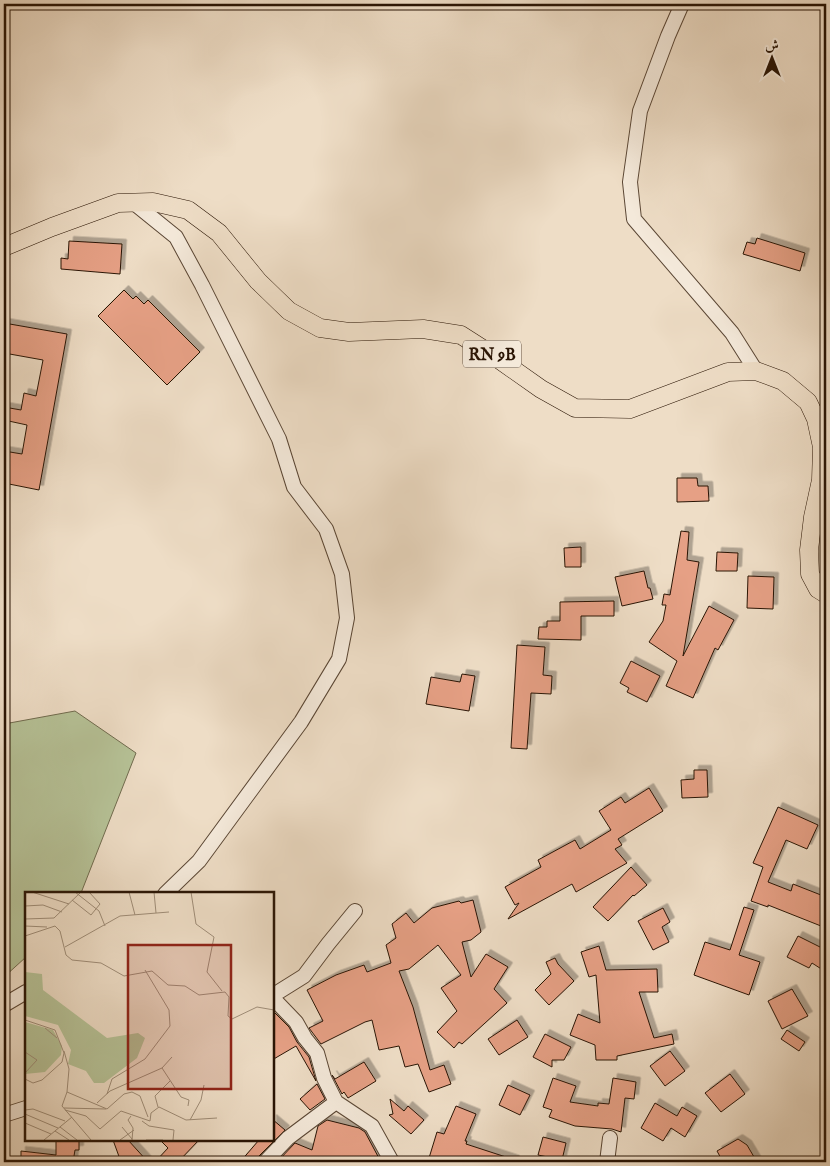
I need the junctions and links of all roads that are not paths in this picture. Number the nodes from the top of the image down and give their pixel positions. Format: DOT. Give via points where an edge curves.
graph roads {
  1 [pos="682,4"];
  2 [pos="134,203"];
  3 [pos="4,247"];
  4 [pos="756,371"];
  5 [pos="826,594"];
  6 [pos="167,892"];
  7 [pos="355,911"];
  8 [pos="25,993"];
  9 [pos="274,995"];
  10 [pos="274,998"];
  11 [pos="4,1005"];
  12 [pos="336,1102"];
  13 [pos="25,1108"];
  14 [pos="4,1115"];
  15 [pos="610,1138"];
  16 [pos="265,1162"];
  17 [pos="392,1162"];
  18 [pos="607,1162"];
  1 -- 4 [label="street" via="640,111 630,182 634,219 732,333"];
  2 -- 3 [label="main road, RN 9B" via="118,204"];
  2 -- 4 [label="main road, RN 9B" via="153,202 188,210 218,233 289,311 320,328 350,332 423,329 461,335 575,408 630,409 728,372"];
  2 -- 6 [label="street" via="176,237 202,285 279,439 294,487 326,529 342,574 347,618 339,659 301,722 199,861"];
  4 -- 5 [label="main road, RN 9B" via="783,381 808,402 816,419 822,455 809,550 810,574 818,589"];
  7 -- 9 [label="street" via="304,976"];
  8 -- 11 [label="street"];
  10 -- 12 [label="street" via="296,1022 317,1053 324,1078"];
  12 -- 16 [label="street" via="288,1138"];
  12 -- 17 [label="street" via="372,1126"];
  13 -- 14 [label="street"];
  15 -- 18 [label="street"];
}
